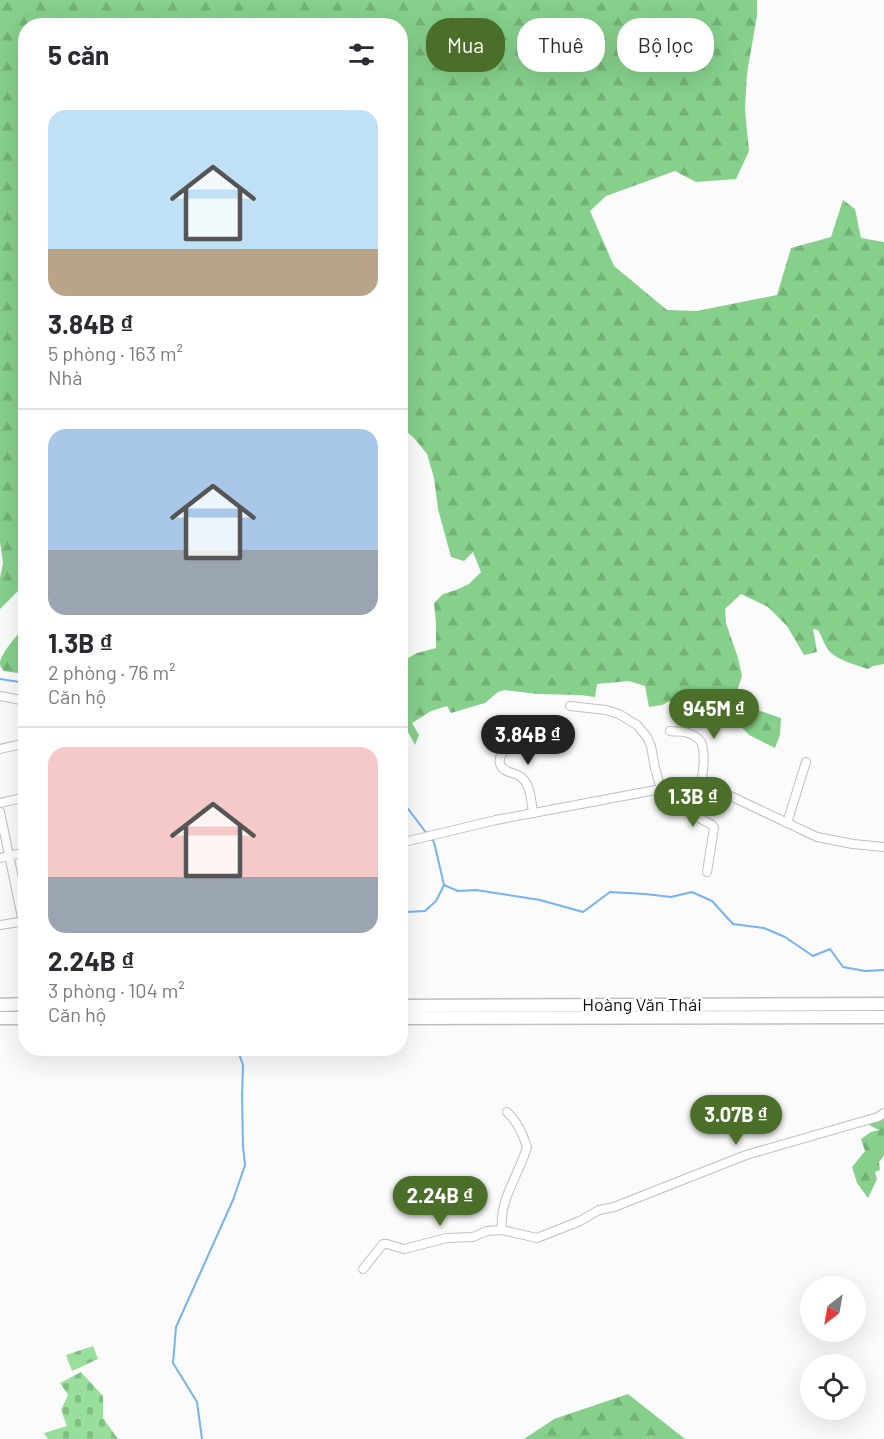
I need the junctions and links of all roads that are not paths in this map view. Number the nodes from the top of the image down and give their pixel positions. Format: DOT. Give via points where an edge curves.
graph roads {
  1 [pos="0,696"];
  2 [pos="18,699"];
  3 [pos="570,706"];
  4 [pos="670,731"];
  5 [pos="545,738"];
  6 [pos="18,745"];
  7 [pos="0,749"];
  8 [pos="806,762"];
  9 [pos="703,787"];
  10 [pos="661,789"];
  11 [pos="18,799"];
  12 [pos="0,803"];
  13 [pos="0,812"];
  14 [pos="533,813"];
  15 [pos="787,824"];
  16 [pos="408,841"];
  17 [pos="884,847"];
  18 [pos="18,854"];
  19 [pos="9,856"];
  20 [pos="0,858"];
  21 [pos="706,872"];
  22 [pos="18,895"];
  23 [pos="18,922"];
  24 [pos="0,925"];
  25 [pos="18,1004"];
  26 [pos="884,1004"];
  27 [pos="0,1005"];
  28 [pos="408,1006"];
  29 [pos="884,1017"];
  30 [pos="0,1018"];
  31 [pos="18,1018"];
  32 [pos="408,1018"];
  33 [pos="507,1112"];
  34 [pos="884,1113"];
  35 [pos="502,1230"];
  36 [pos="363,1269"];
  1 -- 2 [label="street"];
  3 -- 10 [label="street" via="606,710 636,725 651,746"];
  4 -- 9 [label="street" via="682,731 701,742"];
  5 -- 14 [label="street" via="528,736 509,746 500,758 507,772 519,775 528,785"];
  6 -- 7 [label="street"];
  8 -- 15 [label="street"];
  9 -- 10 [label="street"];
  9 -- 15 [label="street" via="722,792"];
  9 -- 21 [label="street" via="699,814 714,828"];
  10 -- 14 [label="street"];
  11 -- 12 [label="street"];
  13 -- 19 [label="street"];
  14 -- 16 [label="street"];
  15 -- 17 [label="street" via="818,837"];
  18 -- 19 [label="street"];
  19 -- 20 [label="street"];
  19 -- 22 [label="street"];
  23 -- 24 [label="street"];
  25 -- 27 [label="main road"];
  26 -- 28 [label="main road, Hoàng Văn Thái"];
  29 -- 32 [label="main road, Hoàng Văn Thái"];
  30 -- 31 [label="main road"];
  33 -- 35 [label="street" via="528,1147 506,1199"];
  34 -- 35 [label="street" via="746,1155 599,1210 537,1238"];
  35 -- 36 [label="street" via="404,1249 383,1244"];
}
